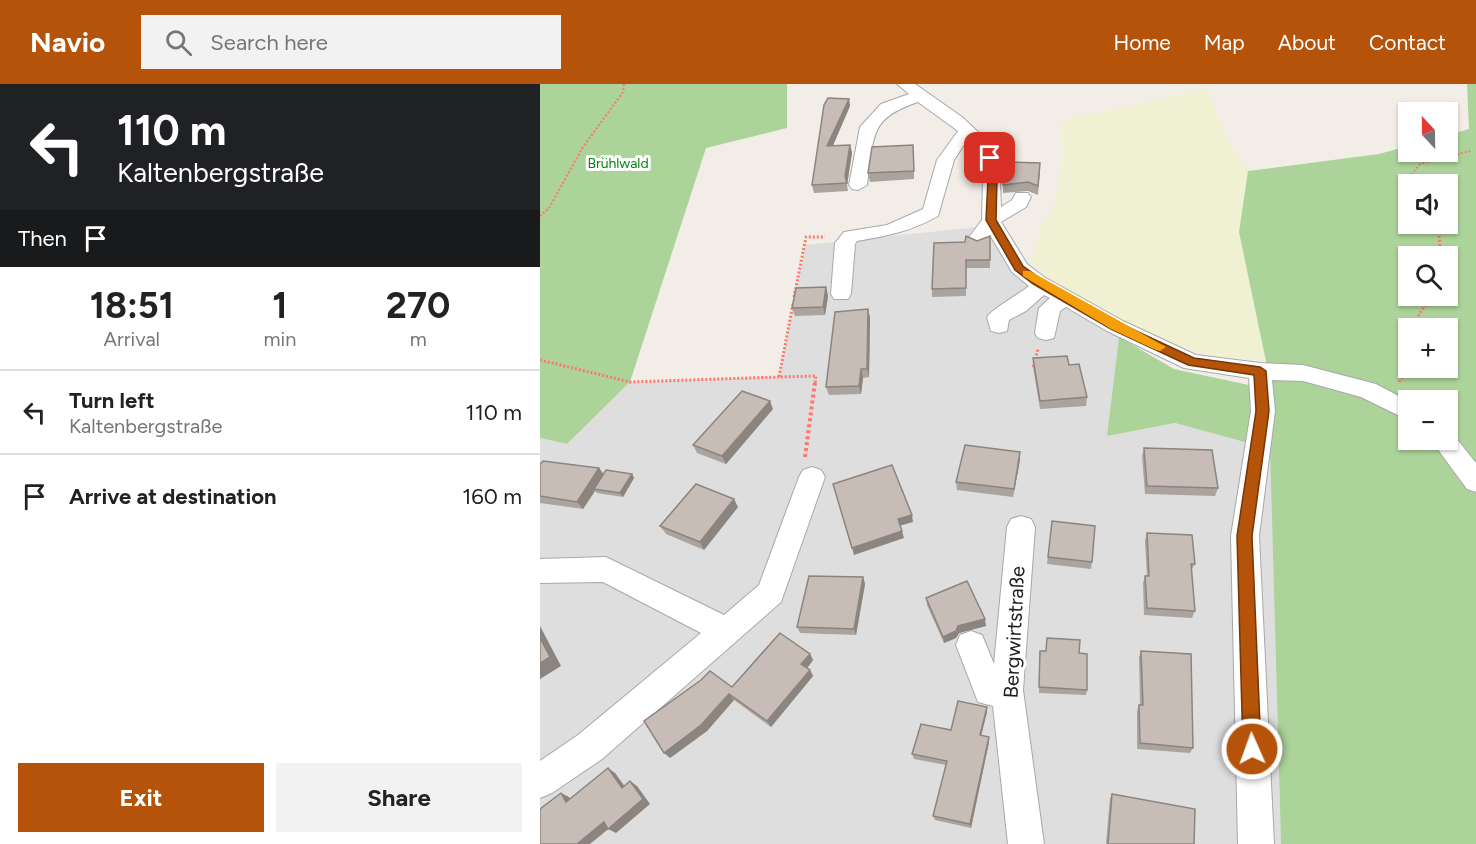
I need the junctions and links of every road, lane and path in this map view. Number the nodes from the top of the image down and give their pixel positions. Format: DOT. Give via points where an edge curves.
graph roads {
  1 [pos="624,84"];
  2 [pos="912,90"];
  3 [pos="967,130"];
  4 [pos="1470,151"];
  5 [pos="1412,174"];
  6 [pos="858,185"];
  7 [pos="1022,196"];
  8 [pos="540,216"];
  9 [pos="991,220"];
  10 [pos="851,236"];
  11 [pos="977,240"];
  12 [pos="1043,285"];
  13 [pos="848,286"];
  14 [pos="1066,298"];
  15 [pos="999,326"];
  16 [pos="1046,333"];
  17 [pos="540,360"];
  18 [pos="1260,371"];
  19 [pos="779,377"];
  20 [pos="1398,406"];
  21 [pos="1451,450"];
  22 [pos="812,477"];
  23 [pos="1476,482"];
  24 [pos="1021,527"];
  25 [pos="540,571"];
  26 [pos="726,631"];
  27 [pos="971,645"];
  28 [pos="1007,690"];
  29 [pos="540,781"];
  30 [pos="1026,844"];
  31 [pos="1256,844"];
  1 -- 8 [label="path" via="623,92 583,147 549,208"];
  2 -- 3 [label="street"];
  2 -- 6 [label="street" via="887,107 868,127"];
  3 -- 9 [label="street" via="990,158"];
  3 -- 10 [label="street" via="935,163 931,212 890,230"];
  4 -- 5 [label="path" via="1420,164"];
  7 -- 9 [label="street" via="1020,203"];
  9 -- 11 [label="street"];
  9 -- 12 [label="street" via="1019,268"];
  10 -- 13 [label="street" via="845,243"];
  10 -- 19 [label="path" via="806,237"];
  12 -- 14 [label="street"];
  12 -- 15 [label="street" via="1019,306 998,317"];
  14 -- 16 [label="street" via="1050,308"];
  14 -- 18 [label="street" via="1192,362"];
  17 -- 19 [label="path" via="630,382"];
  18 -- 20 [label="street" via="1304,373 1336,381 1368,390"];
  18 -- 31 [label="street" via="1263,411 1245,536"];
  19 -- 22 [label="path" via="816,376 802,475"];
  21 -- 23 [label="street"];
  22 -- 26 [label="street" via="771,593"];
  24 -- 28 [label="street, Bergwirtstraße"];
  25 -- 26 [label="street" via="606,569"];
  26 -- 29 [label="street" via="590,747"];
  27 -- 28 [label="street" via="989,691"];
  28 -- 30 [label="street, Bergwirtstraße"];
}
